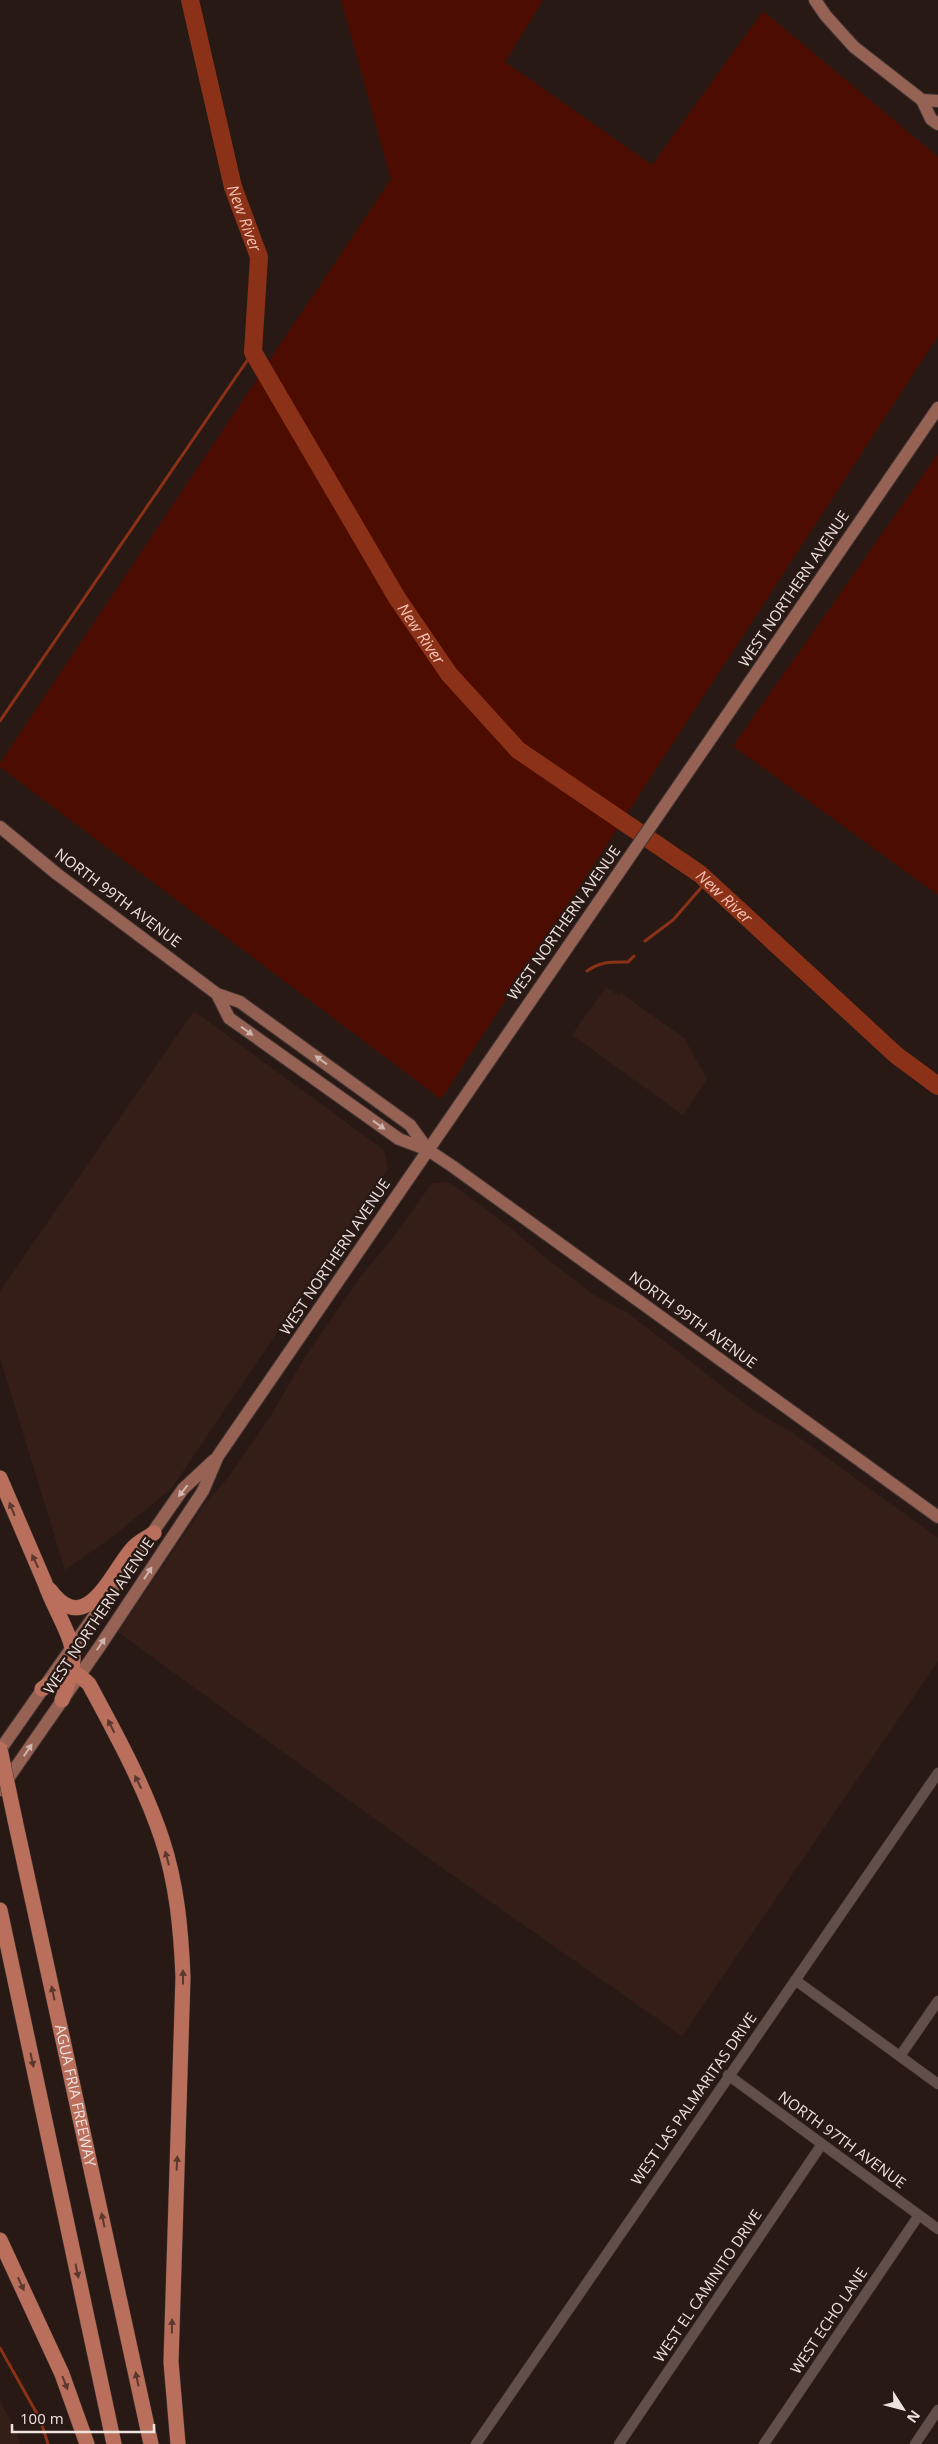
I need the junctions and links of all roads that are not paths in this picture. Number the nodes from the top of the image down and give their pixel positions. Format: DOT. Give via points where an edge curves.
graph roads {
  1 [pos="815,0"];
  2 [pos="922,100"];
  3 [pos="938,101"];
  4 [pos="938,124"];
  5 [pos="938,408"];
  6 [pos="0,827"];
  7 [pos="217,994"];
  8 [pos="428,1150"];
  9 [pos="218,1456"];
  10 [pos="0,1478"];
  11 [pos="938,1517"];
  12 [pos="154,1533"];
  13 [pos="45,1583"];
  14 [pos="72,1645"];
  15 [pos="75,1675"];
  16 [pos="42,1689"];
  17 [pos="62,1700"];
  18 [pos="0,1749"];
  19 [pos="938,1773"];
  20 [pos="934,1788"];
  21 [pos="0,1790"];
  22 [pos="0,1910"];
  23 [pos="795,1980"];
  24 [pos="938,2001"];
  25 [pos="900,2056"];
  26 [pos="728,2075"];
  27 [pos="938,2084"];
  28 [pos="822,2144"];
  29 [pos="919,2215"];
  30 [pos="938,2229"];
  31 [pos="0,2240"];
  32 [pos="938,2410"];
  33 [pos="87,2444"];
  34 [pos="114,2444"];
  35 [pos="151,2444"];
  36 [pos="178,2444"];
  37 [pos="476,2444"];
  38 [pos="619,2444"];
  39 [pos="764,2444"];
  40 [pos="914,2444"];
  1 -- 2 [label="main road" via="854,47"];
  2 -- 3 [label="main road"];
  2 -- 4 [label="main road" via="931,119"];
  5 -- 8 [label="main road, WEST NORTHERN AVENUE"];
  6 -- 7 [label="main road, NORTH 99TH AVENUE"];
  8 -- 7 [label="main road, NORTH 99TH AVENUE, one-way" via="410,1125 359,1087 240,1002"];
  7 -- 8 [label="main road, NORTH 99TH AVENUE, one-way" via="230,1018 398,1139"];
  8 -- 9 [label="main road, WEST NORTHERN AVENUE"];
  8 -- 11 [label="main road, NORTH 99TH AVENUE"];
  9 -- 12 [label="main road, WEST NORTHERN AVENUE, one-way" via="183,1489"];
  15 -- 9 [label="main road, WEST NORTHERN AVENUE, one-way" via="202,1491"];
  13 -- 10 [label="highway, one-way"];
  12 -- 13 [label="highway" via="133,1547 87,1606 76,1608 66,1605"];
  12 -- 14 [label="main road, WEST NORTHERN AVENUE"];
  13 -- 14 [label="highway"];
  14 -- 15 [label="highway"];
  14 -- 16 [label="main road, WEST NORTHERN AVENUE"];
  15 -- 16 [label="highway" via="57,1677"];
  15 -- 17 [label="highway"];
  36 -- 15 [label="highway, one-way" via="171,2362 182,1930 169,1862 152,1811 89,1684"];
  16 -- 18 [label="main road, WEST NORTHERN AVENUE"];
  21 -- 17 [label="main road, WEST NORTHERN AVENUE, one-way"];
  35 -- 18 [label="highway, AGUA FRIA FREEWAY, one-way, bridge"];
  19 -- 20 [label="street, WEST LAS PALMARITAS DRIVE"];
  20 -- 23 [label="street, WEST LAS PALMARITAS DRIVE"];
  22 -- 34 [label="highway, one-way"];
  23 -- 25 [label="street"];
  23 -- 26 [label="street, WEST LAS PALMARITAS DRIVE"];
  24 -- 25 [label="street"];
  25 -- 27 [label="street"];
  26 -- 28 [label="street, NORTH 97TH AVENUE"];
  26 -- 37 [label="street, WEST LAS PALMARITAS DRIVE"];
  28 -- 29 [label="street, NORTH 97TH AVENUE"];
  28 -- 38 [label="street, WEST EL CAMINITO DRIVE"];
  29 -- 30 [label="street, NORTH 97TH AVENUE"];
  29 -- 39 [label="street, WEST ECHO LANE"];
  31 -- 33 [label="highway, one-way" via="62,2374"];
  32 -- 40 [label="street"];
}
